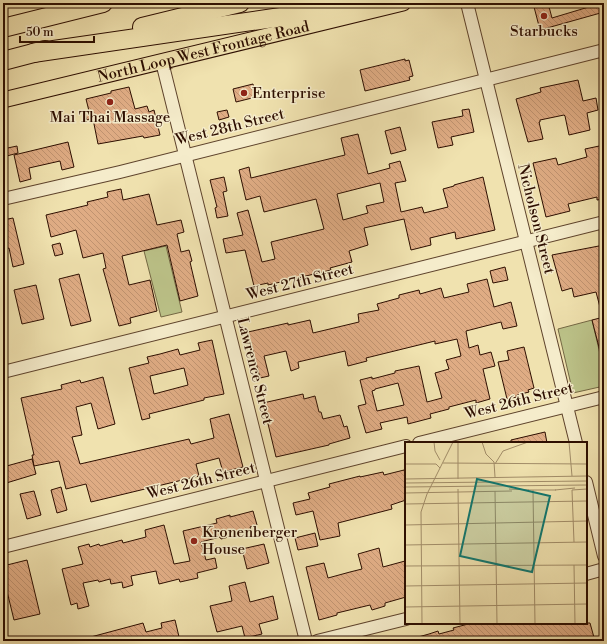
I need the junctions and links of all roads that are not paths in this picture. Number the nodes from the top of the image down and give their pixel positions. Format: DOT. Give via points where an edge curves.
graph roads {
  1 [pos="103,3"];
  2 [pos="240,3"];
  3 [pos="376,3"];
  4 [pos="403,3"];
  5 [pos="467,3"];
  6 [pos="3,28"];
  7 [pos="604,50"];
  8 [pos="33,53"];
  9 [pos="3,61"];
  10 [pos="162,62"];
  11 [pos="486,79"];
  12 [pos="3,100"];
  13 [pos="185,155"];
  14 [pos="3,199"];
  15 [pos="604,222"];
  16 [pos="526,241"];
  17 [pos="225,317"];
  18 [pos="3,372"];
  19 [pos="604,396"];
  20 [pos="566,406"];
  21 [pos="423,442"];
  22 [pos="576,442"];
  23 [pos="405,446"];
  24 [pos="266,481"];
  25 [pos="587,486"];
  26 [pos="3,547"];
  27 [pos="604,556"];
  28 [pos="604,569"];
  29 [pos="587,574"];
  30 [pos="405,619"];
  31 [pos="306,641"];
  32 [pos="317,641"];
  1 -- 6 [label="highway"];
  2 -- 8 [label="highway"];
  3 -- 8 [label="highway"];
  4 -- 10 [label="main road, North Loop West Frontage Road"];
  5 -- 11 [label="street, Nicholson Street"];
  7 -- 11 [label="street, West 28th Street"];
  8 -- 9 [label="highway"];
  10 -- 12 [label="main road, North Loop West Frontage Road"];
  10 -- 13 [label="street, Lawrence Street"];
  11 -- 13 [label="street, West 28th Street"];
  11 -- 16 [label="street, Nicholson Street"];
  13 -- 14 [label="street, West 28th Street"];
  13 -- 17 [label="street, Lawrence Street"];
  15 -- 16 [label="street, West 27th Street"];
  16 -- 17 [label="street, West 27th Street"];
  16 -- 20 [label="street, Nicholson Street"];
  17 -- 18 [label="street, West 27th Street"];
  17 -- 24 [label="street, Lawrence Street"];
  19 -- 20 [label="street, West 26th Street"];
  20 -- 21 [label="street, West 26th Street"];
  20 -- 22 [label="street, Nicholson Street"];
  23 -- 24 [label="street, West 26th Street"];
  24 -- 26 [label="street, West 26th Street"];
  24 -- 31 [label="street, Lawrence Street"];
  25 -- 27 [label="street"];
  28 -- 29 [label="street"];
  30 -- 32 [label="street"];
}
